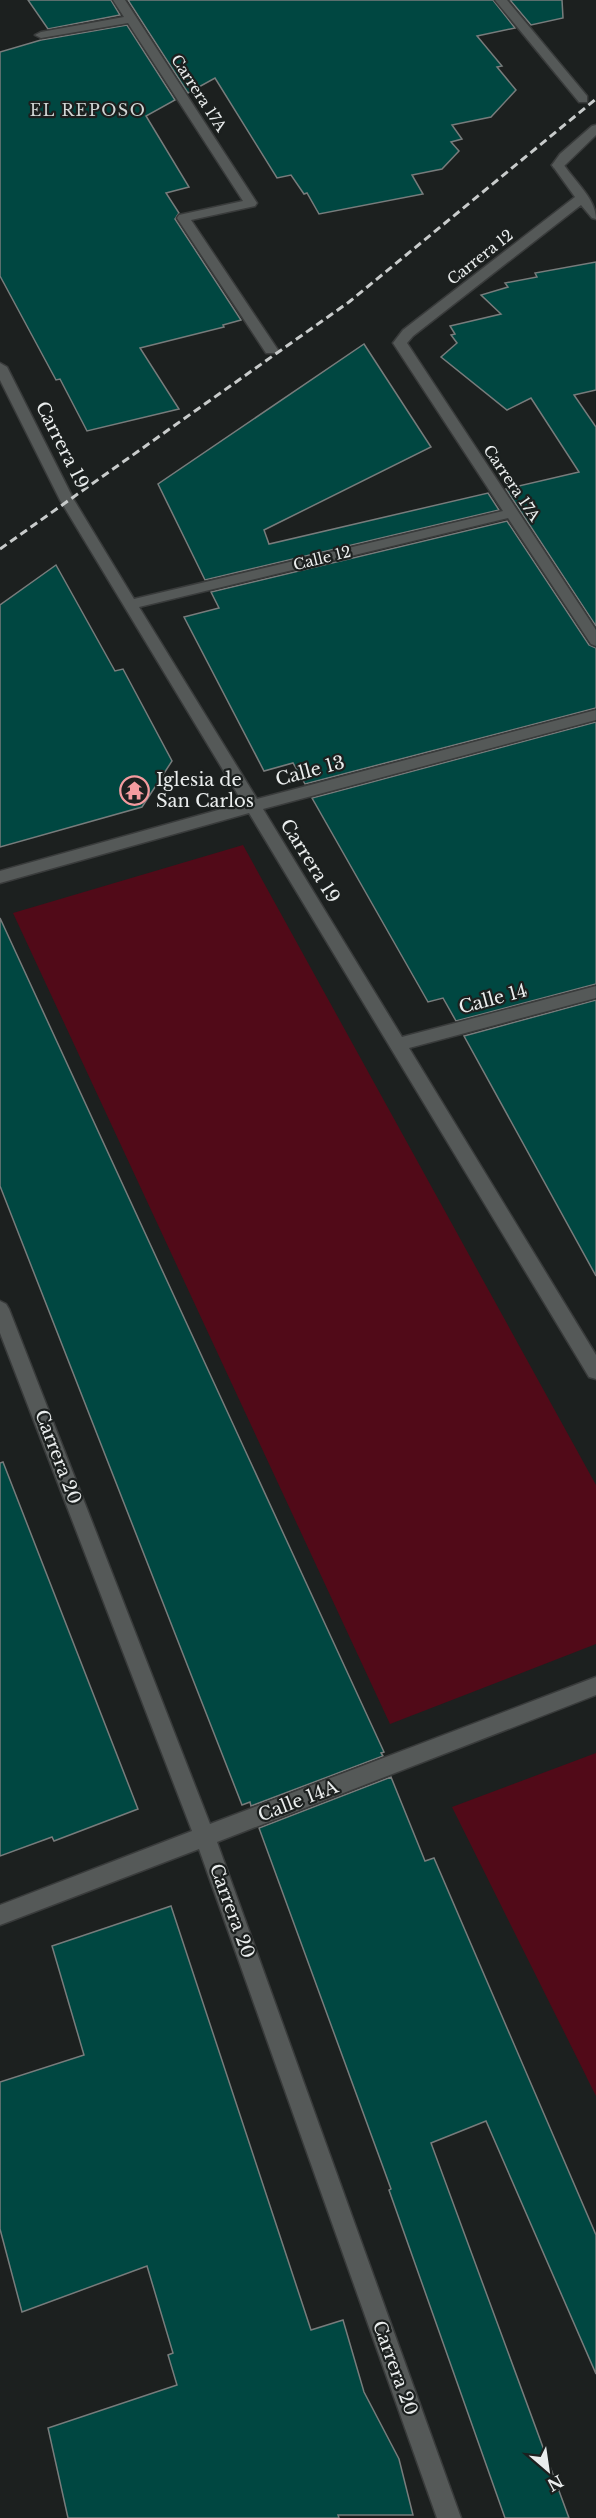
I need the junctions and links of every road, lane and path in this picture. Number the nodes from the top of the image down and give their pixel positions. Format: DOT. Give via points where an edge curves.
graph roads {
  1 [pos="119,0"];
  2 [pos="501,0"];
  3 [pos="131,19"];
  4 [pos="41,35"];
  5 [pos="583,99"];
  6 [pos="596,129"];
  7 [pos="582,198"];
  8 [pos="596,215"];
  9 [pos="400,344"];
  10 [pos="272,350"];
  11 [pos="0,367"];
  12 [pos="512,513"];
  13 [pos="132,604"];
  14 [pos="596,641"];
  15 [pos="596,715"];
  16 [pos="253,806"];
  17 [pos="0,877"];
  18 [pos="596,992"];
  19 [pos="400,1044"];
  20 [pos="0,1309"];
  21 [pos="596,1371"];
  22 [pos="596,1686"];
  23 [pos="206,1837"];
  24 [pos="0,1916"];
  25 [pos="449,2518"];
  1 -- 3 [label="street, Carrera 17A"];
  2 -- 5 [label="street"];
  3 -- 4 [label="street"];
  3 -- 10 [label="street, Carrera 17A" via="251,203 183,218"];
  6 -- 7 [label="street" via="558,165"];
  7 -- 8 [label="street"];
  7 -- 9 [label="street, Carrera 12" via="408,333"];
  9 -- 12 [label="street, Carrera 17A"];
  11 -- 13 [label="street, Carrera 19" via="67,500"];
  12 -- 13 [label="street, Calle 12"];
  12 -- 14 [label="street, Carrera 17A"];
  13 -- 16 [label="street, Carrera 19"];
  15 -- 16 [label="street, Calle 13"];
  16 -- 17 [label="street, Calle 13"];
  16 -- 19 [label="street, Carrera 19"];
  18 -- 19 [label="street, Calle 14"];
  19 -- 21 [label="street, Carrera 19"];
  20 -- 23 [label="street, Carrera 20"];
  22 -- 23 [label="street, Calle 14A"];
  23 -- 24 [label="street, Calle 14A"];
  23 -- 25 [label="street, Carrera 20"];
}
